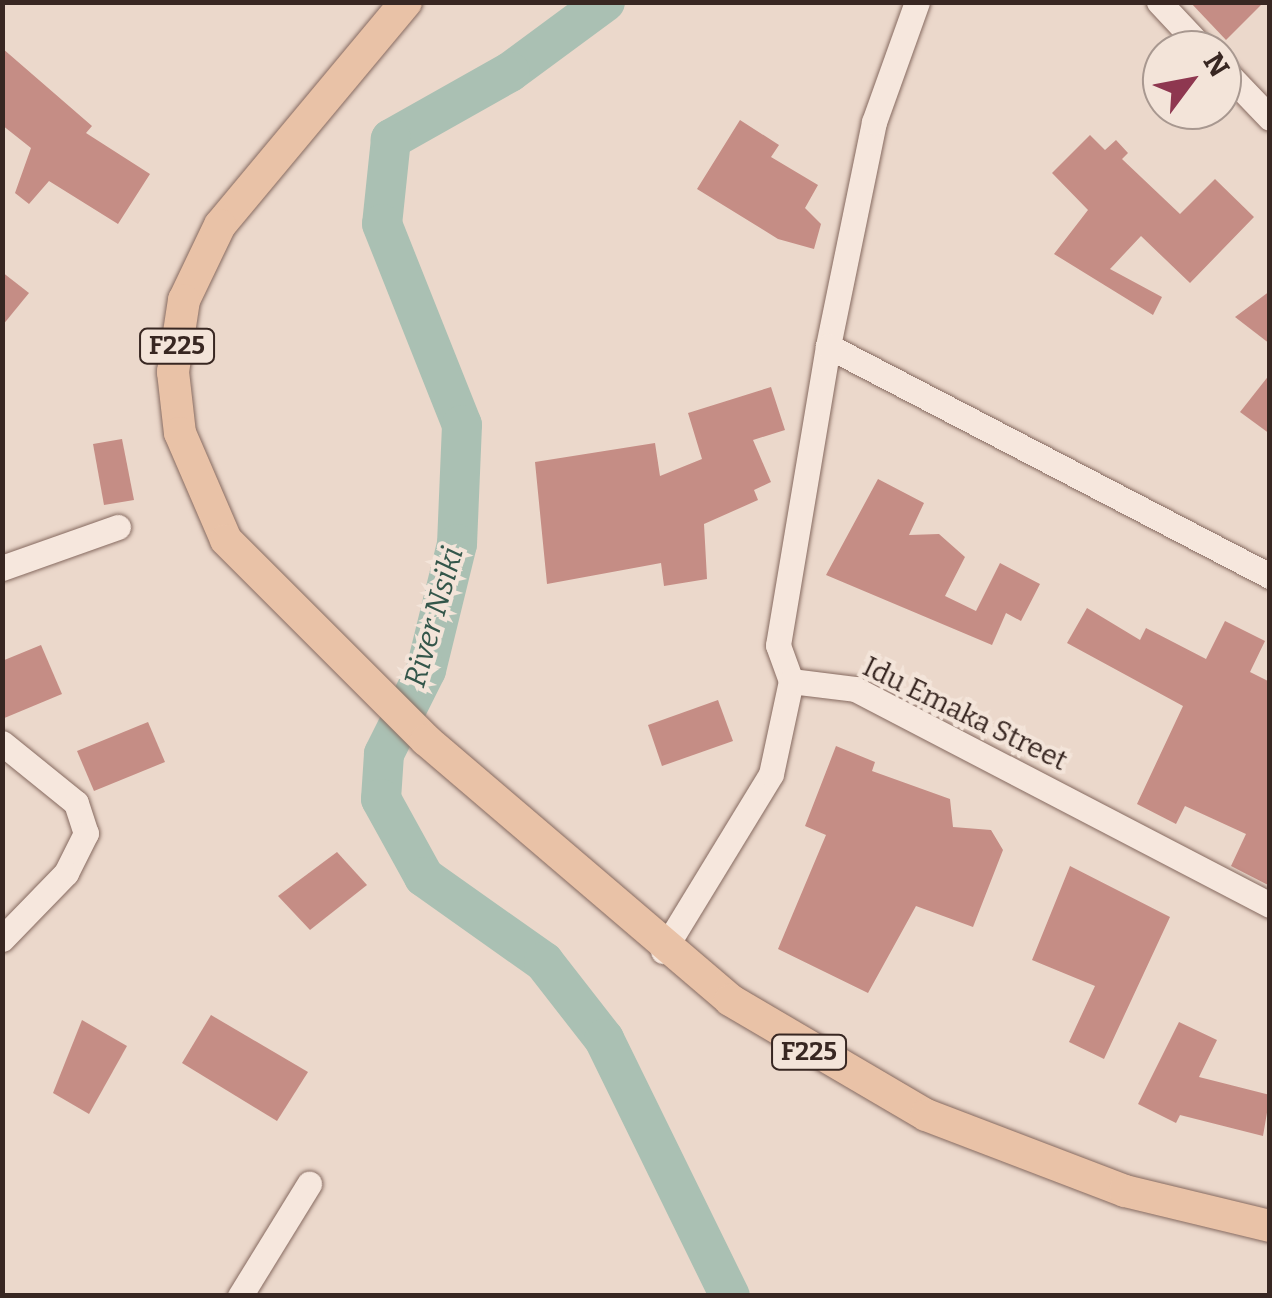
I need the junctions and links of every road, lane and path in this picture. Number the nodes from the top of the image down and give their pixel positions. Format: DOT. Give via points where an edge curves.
graph roads {
  1 [pos="406,2"];
  2 [pos="916,2"];
  3 [pos="1158,2"];
  4 [pos="1185,30"];
  5 [pos="1242,89"];
  6 [pos="1270,118"];
  7 [pos="828,346"];
  8 [pos="118,527"];
  9 [pos="2,568"];
  10 [pos="1270,576"];
  11 [pos="791,681"];
  12 [pos="2,743"];
  13 [pos="1270,905"];
  14 [pos="2,939"];
  15 [pos="663,951"];
  16 [pos="309,1184"];
  17 [pos="1270,1226"];
  18 [pos="240,1296"];
  1 -- 15 [label="main road, F225" via="220,224 184,300 173,372 180,433 226,540 426,740"];
  2 -- 7 [label="street" via="874,122"];
  3 -- 4 [label="street"];
  5 -- 6 [label="street"];
  7 -- 10 [label="street"];
  7 -- 11 [label="street" via="778,645"];
  8 -- 9 [label="street"];
  11 -- 13 [label="street, Idu Emaka Street" via="855,689"];
  11 -- 15 [label="street" via="772,774"];
  12 -- 14 [label="street" via="76,802 86,833 66,874"];
  15 -- 17 [label="main road, F225" via="840,1072 926,1115 1125,1191"];
  16 -- 18 [label="street"];
}
